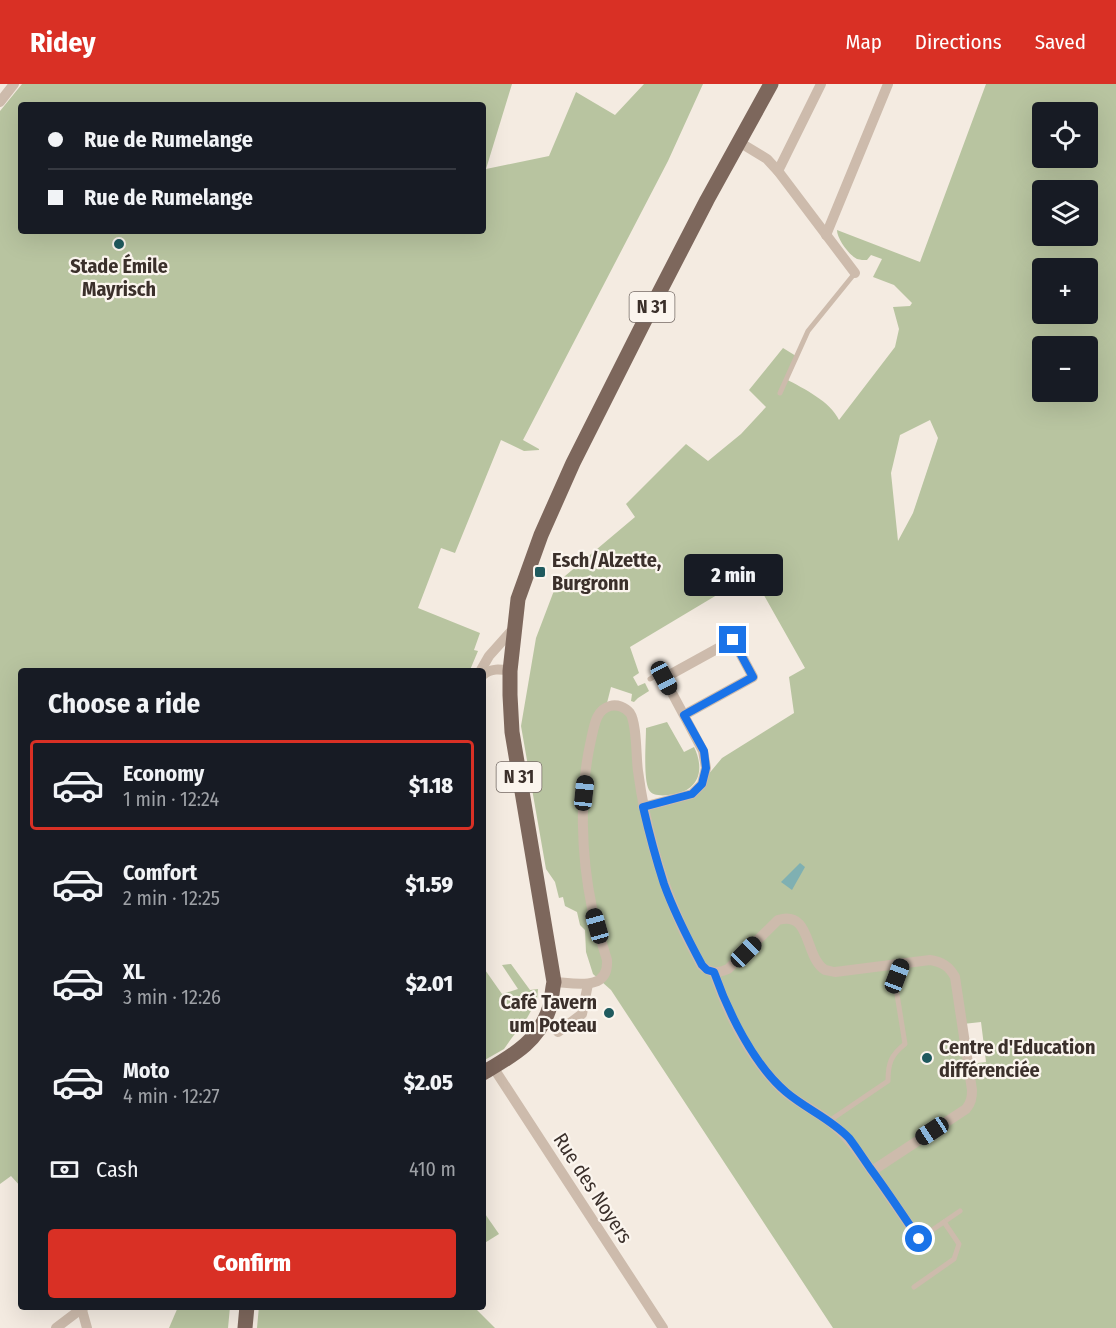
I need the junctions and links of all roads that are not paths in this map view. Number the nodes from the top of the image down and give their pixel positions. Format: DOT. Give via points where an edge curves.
graph roads {
  1 [pos="14,84"];
  2 [pos="771,84"];
  3 [pos="821,84"];
  4 [pos="888,84"];
  5 [pos="0,102"];
  6 [pos="739,142"];
  7 [pos="778,171"];
  8 [pos="826,235"];
  9 [pos="855,273"];
  10 [pos="780,393"];
  11 [pos="514,628"];
  12 [pos="489,656"];
  13 [pos="510,665"];
  14 [pos="482,668"];
  15 [pos="486,672"];
  16 [pos="664,678"];
  17 [pos="650,679"];
  18 [pos="684,715"];
  19 [pos="643,807"];
  20 [pos="902,963"];
  21 [pos="714,972"];
  22 [pos="554,982"];
  23 [pos="588,984"];
  24 [pos="558,1032"];
  25 [pos="488,1070"];
  26 [pos="829,1121"];
  27 [pos="872,1171"];
  28 [pos="960,1211"];
  29 [pos="944,1222"];
  30 [pos="919,1239"];
  31 [pos="914,1287"];
  32 [pos="80,1310"];
  33 [pos="83,1310"];
  34 [pos="247,1310"];
  35 [pos="56,1328"];
  36 [pos="87,1328"];
  37 [pos="245,1328"];
  38 [pos="663,1328"];
  1 -- 5 [label="street"];
  2 -- 6 [label="main road, N 31"];
  3 -- 7 [label="street"];
  4 -- 8 [label="street"];
  6 -- 7 [label="street" via="767,159"];
  6 -- 11 [label="main road, N 31" via="568,473 518,598"];
  7 -- 8 [label="street"];
  8 -- 9 [label="street"];
  9 -- 10 [label="lane" via="808,331"];
  11 -- 12 [label="street"];
  11 -- 13 [label="main road, N 31"];
  12 -- 13 [label="street"];
  12 -- 14 [label="street"];
  13 -- 15 [label="street"];
  13 -- 22 [label="main road, N 31" via="512,732"];
  16 -- 17 [label="lane" via="661,673"];
  16 -- 18 [label="street"];
  16 -- 18 [label="street" via="733,640 753,677"];
  18 -- 19 [label="street" via="704,751 706,768 702,784 692,794"];
  19 -- 21 [label="street" via="680,922 702,965"];
  19 -- 23 [label="street" via="634,721 624,708 606,707 596,719 589,750 582,814 586,873 607,969 604,977"];
  20 -- 21 [label="street" via="826,970 819,964 800,924 785,918 777,920 728,969"];
  20 -- 26 [label="lane" via="896,988 905,1044 891,1060 888,1081"];
  20 -- 27 [label="street" via="939,961 955,977 972,1097 966,1109"];
  21 -- 26 [label="street" via="746,1042 766,1071 785,1091"];
  22 -- 23 [label="street"];
  22 -- 25 [label="main road, N 31" via="550,1007 539,1029 524,1047"];
  23 -- 24 [label="street" via="582,1014"];
  25 -- 38 [label="street, Rue des Noyers"];
  26 -- 27 [label="street" via="848,1138"];
  27 -- 30 [label="street"];
  28 -- 29 [label="lane"];
  29 -- 30 [label="lane"];
  29 -- 31 [label="lane" via="959,1244 954,1259"];
  32 -- 35 [label="street"];
  33 -- 36 [label="street"];
  34 -- 37 [label="main road"];
}
